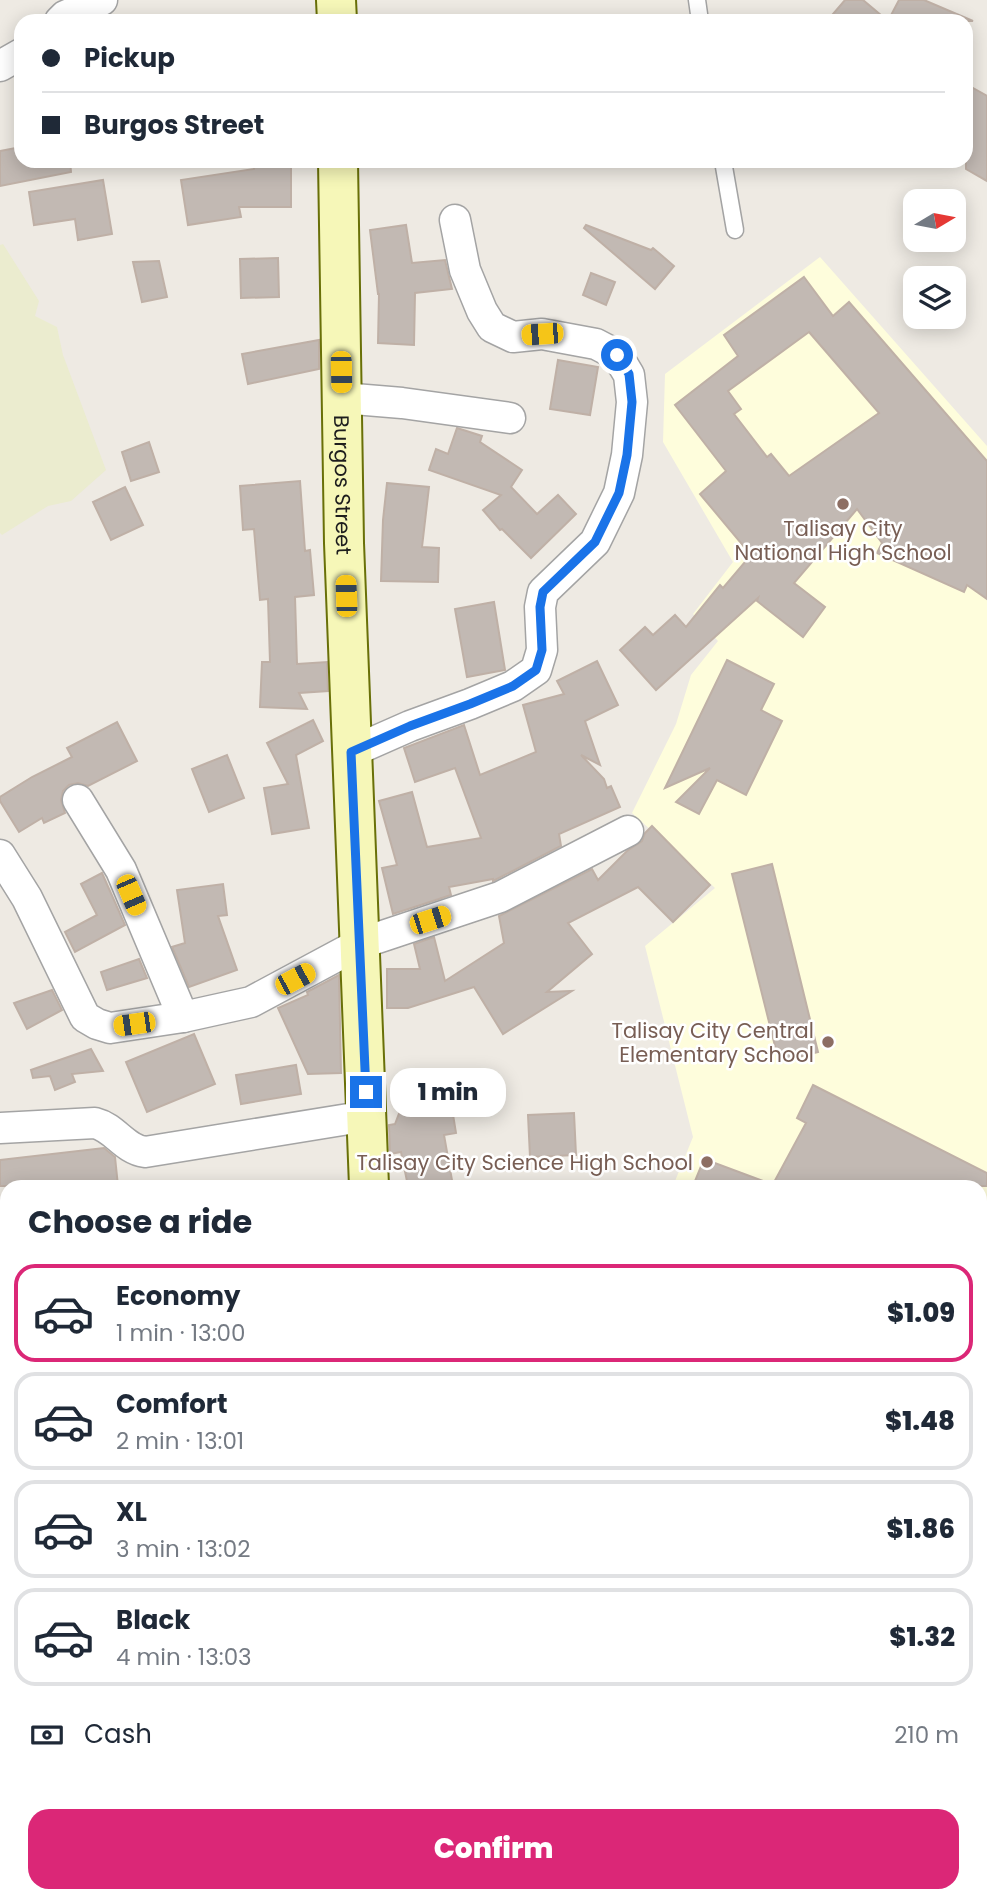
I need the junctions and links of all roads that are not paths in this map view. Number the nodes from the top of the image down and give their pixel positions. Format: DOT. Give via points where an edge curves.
graph roads {
  1 [pos="102,0"];
  2 [pos="70,14"];
  3 [pos="338,168"];
  4 [pos="724,168"];
  5 [pos="455,220"];
  6 [pos="735,230"];
  7 [pos="342,398"];
  8 [pos="510,418"];
  9 [pos="351,752"];
  10 [pos="78,800"];
  11 [pos="628,831"];
  12 [pos="0,855"];
  13 [pos="359,944"];
  14 [pos="183,1017"];
  15 [pos="367,1116"];
  16 [pos="0,1128"];
  17 [pos="369,1180"];
  1 -- 2 [label="street"];
  3 -- 7 [label="street, Burgos Street"];
  4 -- 6 [label="lane"];
  5 -- 9 [label="street" via="465,270 492,327 513,337 542,334 596,344 617,355 629,374 632,402 627,455 619,493 595,542 543,592 542,650 536,670 513,686"];
  7 -- 8 [label="street"];
  7 -- 9 [label="street, Burgos Street"];
  9 -- 13 [label="street, Burgos Street"];
  10 -- 14 [label="street" via="121,870"];
  11 -- 13 [label="street" via="500,897"];
  12 -- 14 [label="street" via="27,898 85,1017 110,1028"];
  13 -- 14 [label="street" via="251,1002"];
  13 -- 15 [label="street, Burgos Street"];
  15 -- 16 [label="street" via="145,1152 128,1147 111,1130 95,1123"];
  15 -- 17 [label="street, Burgos Street"];
}
